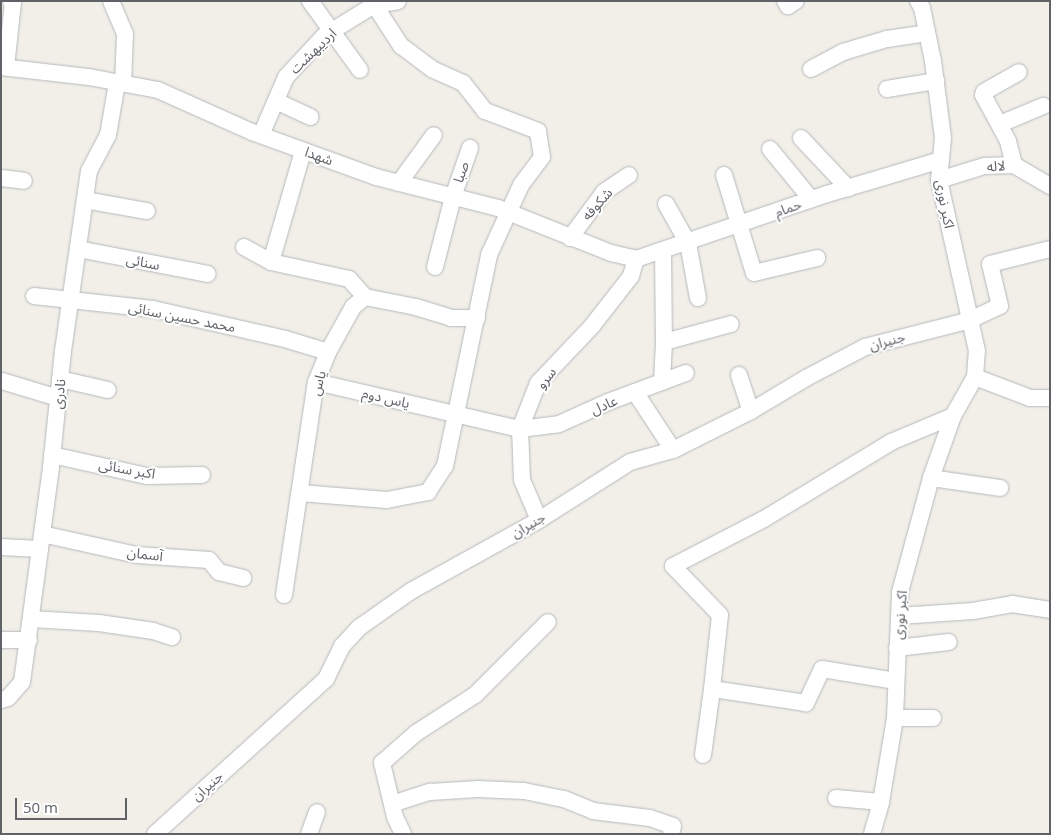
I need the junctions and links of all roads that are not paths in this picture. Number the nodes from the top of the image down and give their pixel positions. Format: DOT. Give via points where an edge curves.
graph roads {
  1 [pos="111,1"];
  2 [pos="310,1"];
  3 [pos="398,1"];
  4 [pos="785,1"];
  5 [pos="796,1"];
  6 [pos="14,2"];
  7 [pos="373,3"];
  8 [pos="925,4"];
  9 [pos="330,30"];
  10 [pos="927,33"];
  11 [pos="4,67"];
  12 [pos="811,69"];
  13 [pos="360,70"];
  14 [pos="1019,72"];
  15 [pos="936,81"];
  16 [pos="120,83"];
  17 [pos="887,89"];
  18 [pos="276,101"];
  19 [pos="1043,106"];
  20 [pos="310,116"];
  21 [pos="1000,124"];
  22 [pos="261,135"];
  23 [pos="434,135"];
  24 [pos="801,138"];
  25 [pos="470,148"];
  26 [pos="770,149"];
  27 [pos="303,151"];
  28 [pos="941,160"];
  29 [pos="1014,165"];
  30 [pos="629,174"];
  31 [pos="724,175"];
  32 [pos="1,178"];
  33 [pos="939,180"];
  34 [pos="24,181"];
  35 [pos="400,183"];
  36 [pos="1050,186"];
  37 [pos="848,188"];
  38 [pos="453,197"];
  39 [pos="811,199"];
  40 [pos="85,200"];
  41 [pos="666,204"];
  42 [pos="147,211"];
  43 [pos="508,212"];
  44 [pos="740,225"];
  45 [pos="570,238"];
  46 [pos="688,243"];
  47 [pos="244,247"];
  48 [pos="78,249"];
  49 [pos="1050,249"];
  50 [pos="663,251"];
  51 [pos="818,258"];
  52 [pos="636,259"];
  53 [pos="271,262"];
  54 [pos="435,267"];
  55 [pos="208,274"];
  56 [pos="34,296"];
  57 [pos="365,297"];
  58 [pos="698,298"];
  59 [pos="71,299"];
  60 [pos="477,318"];
  61 [pos="970,320"];
  62 [pos="731,324"];
  63 [pos="664,342"];
  64 [pos="328,352"];
  65 [pos="686,374"];
  66 [pos="739,375"];
  67 [pos="975,377"];
  68 [pos="60,379"];
  69 [pos="2,381"];
  70 [pos="316,382"];
  71 [pos="662,382"];
  72 [pos="108,390"];
  73 [pos="635,392"];
  74 [pos="58,398"];
  75 [pos="1050,398"];
  76 [pos="751,410"];
  77 [pos="456,414"];
  78 [pos="953,416"];
  79 [pos="520,429"];
  80 [pos="673,450"];
  81 [pos="52,455"];
  82 [pos="202,475"];
  83 [pos="931,478"];
  84 [pos="1000,488"];
  85 [pos="300,493"];
  86 [pos="539,520"];
  87 [pos="42,542"];
  88 [pos="1,547"];
  89 [pos="244,578"];
  90 [pos="284,595"];
  91 [pos="1050,610"];
  92 [pos="899,616"];
  93 [pos="32,619"];
  94 [pos="548,622"];
  95 [pos="172,637"];
  96 [pos="1,640"];
  97 [pos="29,640"];
  98 [pos="949,642"];
  99 [pos="897,648"];
  100 [pos="896,681"];
  101 [pos="712,689"];
  102 [pos="1,700"];
  103 [pos="895,718"];
  104 [pos="934,718"];
  105 [pos="703,755"];
  106 [pos="836,798"];
  107 [pos="881,802"];
  108 [pos="392,804"];
  109 [pos="317,812"];
  110 [pos="155,834"];
  111 [pos="309,834"];
  112 [pos="403,834"];
  113 [pos="671,834"];
  114 [pos="872,834"];
  1 -- 16 [label="street, نادری" via="125,34"];
  2 -- 9 [label="street"];
  3 -- 7 [label="street, اردیبهشت"];
  4 -- 5 [label="street" via="788,6"];
  6 -- 11 [label="street"];
  7 -- 9 [label="street, اردیبهشت"];
  7 -- 43 [label="street" via="401,46 432,69 463,83 485,111 538,131 542,157 521,184"];
  8 -- 10 [label="street, اکبر نوری"];
  9 -- 13 [label="street"];
  9 -- 18 [label="street, اردیبهشت" via="286,77"];
  10 -- 12 [label="street" via="887,39 843,52"];
  10 -- 15 [label="street, اکبر نوری"];
  11 -- 16 [label="street, شهدا"];
  14 -- 21 [label="street" via="984,92"];
  15 -- 17 [label="street"];
  15 -- 28 [label="street, اکبر نوری" via="943,138"];
  16 -- 22 [label="street, شهدا" via="158,90"];
  16 -- 40 [label="street, نادری" via="108,135 89,171"];
  18 -- 20 [label="street"];
  18 -- 22 [label="street, اردیبهشت"];
  19 -- 21 [label="street"];
  21 -- 29 [label="street"];
  22 -- 27 [label="street, شهدا"];
  23 -- 35 [label="street"];
  24 -- 37 [label="street"];
  25 -- 38 [label="street, صبا"];
  26 -- 39 [label="street"];
  27 -- 35 [label="street, شهدا"];
  27 -- 53 [label="street"];
  28 -- 33 [label="street, اکبر نوری"];
  28 -- 37 [label="street, حمام"];
  29 -- 33 [label="street, لاله" via="984,166"];
  29 -- 36 [label="street, لاله"];
  30 -- 45 [label="street, شکوفه" via="604,192"];
  31 -- 44 [label="street"];
  32 -- 34 [label="street"];
  33 -- 61 [label="street, اکبر نوری"];
  35 -- 38 [label="street, شهدا"];
  37 -- 39 [label="street, حمام"];
  38 -- 43 [label="street, شهدا"];
  38 -- 54 [label="street, صبا"];
  39 -- 44 [label="street, حمام"];
  40 -- 42 [label="street"];
  40 -- 48 [label="street, نادری"];
  41 -- 46 [label="street"];
  43 -- 45 [label="street, شهدا"];
  43 -- 60 [label="street" via="489,255"];
  44 -- 46 [label="street, حمام"];
  44 -- 51 [label="street" via="754,273"];
  45 -- 52 [label="street, شهدا" via="611,254"];
  46 -- 50 [label="street, حمام"];
  46 -- 58 [label="street"];
  47 -- 53 [label="street"];
  48 -- 55 [label="street, سنائی"];
  48 -- 59 [label="street, نادری"];
  49 -- 61 [label="street, جنیران" via="990,264 1000,306"];
  50 -- 52 [label="street, حمام"];
  50 -- 63 [label="street"];
  52 -- 79 [label="street, سرو" via="631,276 592,326 538,383"];
  53 -- 57 [label="street" via="349,279"];
  56 -- 59 [label="street, محمد حسین سنائی"];
  57 -- 60 [label="street" via="451,318"];
  57 -- 64 [label="street, یاس" via="353,307"];
  59 -- 64 [label="street, محمد حسین سنائی" via="153,309"];
  59 -- 68 [label="street, نادری"];
  60 -- 77 [label="street"];
  61 -- 67 [label="street, اکبر نوری" via="976,351"];
  61 -- 76 [label="street, جنیران" via="865,347"];
  62 -- 63 [label="street"];
  63 -- 71 [label="street"];
  64 -- 70 [label="street, یاس"];
  65 -- 71 [label="street, عادل"];
  66 -- 76 [label="street"];
  67 -- 75 [label="street" via="1030,398"];
  67 -- 78 [label="street, اکبر نوری"];
  68 -- 72 [label="street"];
  68 -- 74 [label="street, نادری"];
  69 -- 74 [label="street"];
  70 -- 77 [label="street, یاس دوم"];
  70 -- 85 [label="street, یاس"];
  71 -- 73 [label="street, عادل"];
  73 -- 79 [label="street, عادل" via="559,424"];
  73 -- 80 [label="street"];
  74 -- 81 [label="street, نادری"];
  76 -- 80 [label="street, جنیران"];
  77 -- 79 [label="street, یاس دوم"];
  77 -- 85 [label="street" via="445,466 428,492 387,500"];
  78 -- 83 [label="street, اکبر نوری"];
  78 -- 101 [label="street" via="891,442 764,519 674,566 720,615"];
  79 -- 86 [label="street, سرو" via="522,480"];
  80 -- 86 [label="street, جنیران" via="630,462"];
  81 -- 82 [label="street, اکبر سنائی" via="147,476"];
  81 -- 87 [label="street, نادری"];
  83 -- 84 [label="street"];
  83 -- 92 [label="street, اکبر نوری" via="900,592"];
  85 -- 90 [label="street, یاس"];
  86 -- 110 [label="street, جنیران" via="411,591 360,627 342,646 326,679"];
  87 -- 88 [label="street, آسمان"];
  87 -- 89 [label="street, آسمان" via="137,555 209,560 219,572"];
  87 -- 93 [label="street, نادری"];
  91 -- 92 [label="street" via="1012,604"];
  92 -- 99 [label="street, اکبر نوری"];
  93 -- 95 [label="street" via="99,623"];
  93 -- 97 [label="street, نادری"];
  94 -- 108 [label="street" via="474,695 416,733 382,763"];
  96 -- 97 [label="street"];
  97 -- 102 [label="street, نادری" via="22,682 8,698"];
  98 -- 99 [label="street"];
  99 -- 100 [label="street, اکبر نوری"];
  100 -- 101 [label="street" via="822,669 806,703"];
  100 -- 103 [label="street, اکبر نوری"];
  101 -- 105 [label="street"];
  103 -- 104 [label="street"];
  103 -- 107 [label="street, اکبر نوری"];
  106 -- 107 [label="street"];
  107 -- 114 [label="street, اکبر نوری"];
  108 -- 112 [label="street"];
  108 -- 113 [label="street" via="430,792 524,791 564,799 593,810 650,818 673,826"];
  109 -- 111 [label="street"];
}
